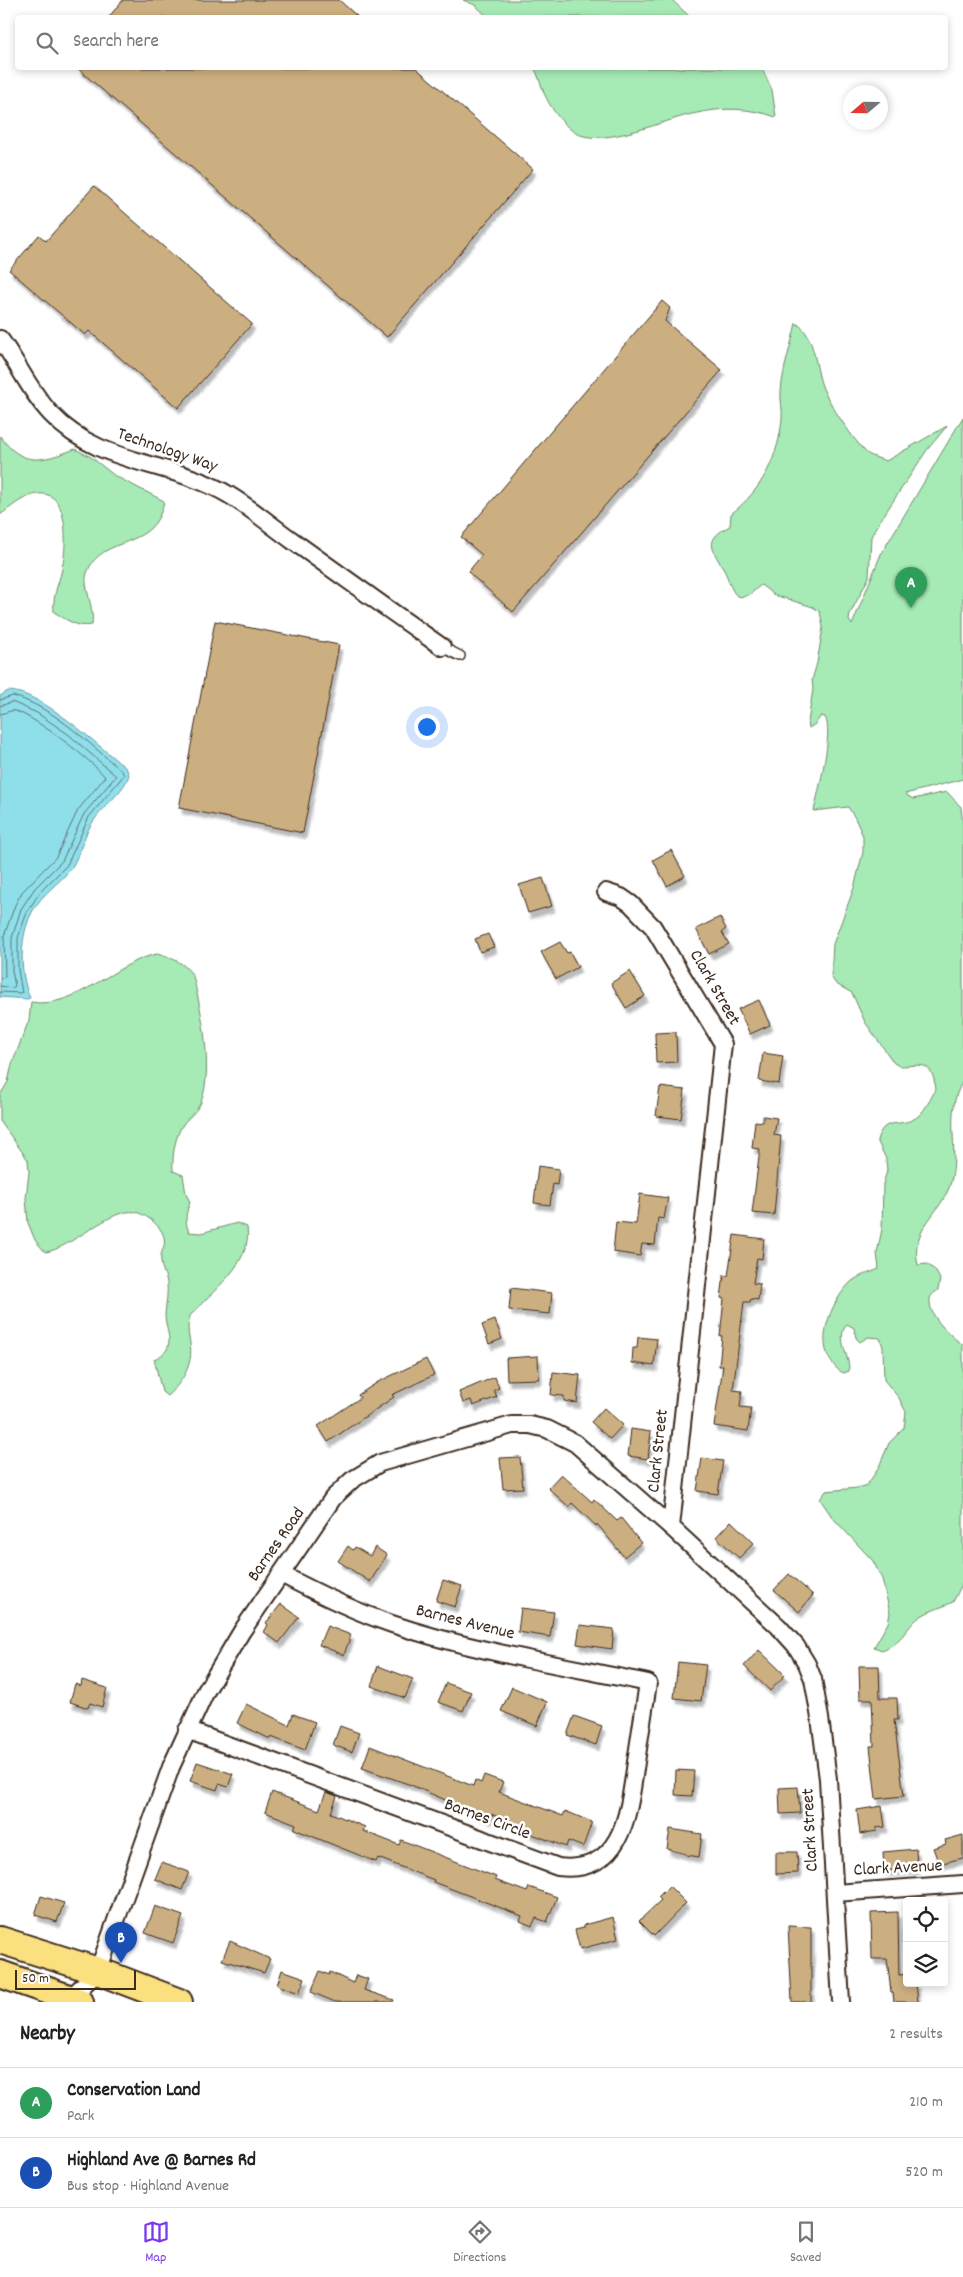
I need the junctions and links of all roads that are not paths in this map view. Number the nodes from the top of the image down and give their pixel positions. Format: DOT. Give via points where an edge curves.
graph roads {
  1 [pos="0,339"];
  2 [pos="442,647"];
  3 [pos="460,656"];
  4 [pos="606,892"];
  5 [pos="671,1527"];
  6 [pos="281,1574"];
  7 [pos="648,1683"];
  8 [pos="187,1730"];
  9 [pos="963,1884"];
  10 [pos="835,1893"];
  11 [pos="0,1940"];
  12 [pos="98,1971"];
  13 [pos="0,1974"];
  14 [pos="72,2001"];
  15 [pos="180,2002"];
  16 [pos="841,2002"];
  1 -- 2 [label="street, Technology Way" via="37,396 67,429 120,457 174,471 228,495"];
  2 -- 3 [label="lane"];
  4 -- 5 [label="street, Clark Street" via="631,904 653,927 723,1044"];
  5 -- 6 [label="street, Barnes Road" via="575,1443 547,1428 512,1425 400,1456 366,1470 333,1498"];
  5 -- 10 [label="street, Clark Street" via="778,1626 807,1664 817,1696 827,1770"];
  6 -- 7 [label="street, Barnes Avenue" via="340,1604 401,1627 547,1663"];
  6 -- 8 [label="street, Barnes Road" via="220,1665"];
  7 -- 8 [label="street, Barnes Circle" via="630,1805 621,1834 599,1858 567,1868"];
  8 -- 12 [label="street, Barnes Road"];
  9 -- 10 [label="street, Clark Avenue"];
  10 -- 16 [label="street, Clark Street"];
  11 -- 12 [label="main road"];
  12 -- 14 [label="street"];
  12 -- 15 [label="main road"];
  13 -- 14 [label="main road"];
}
